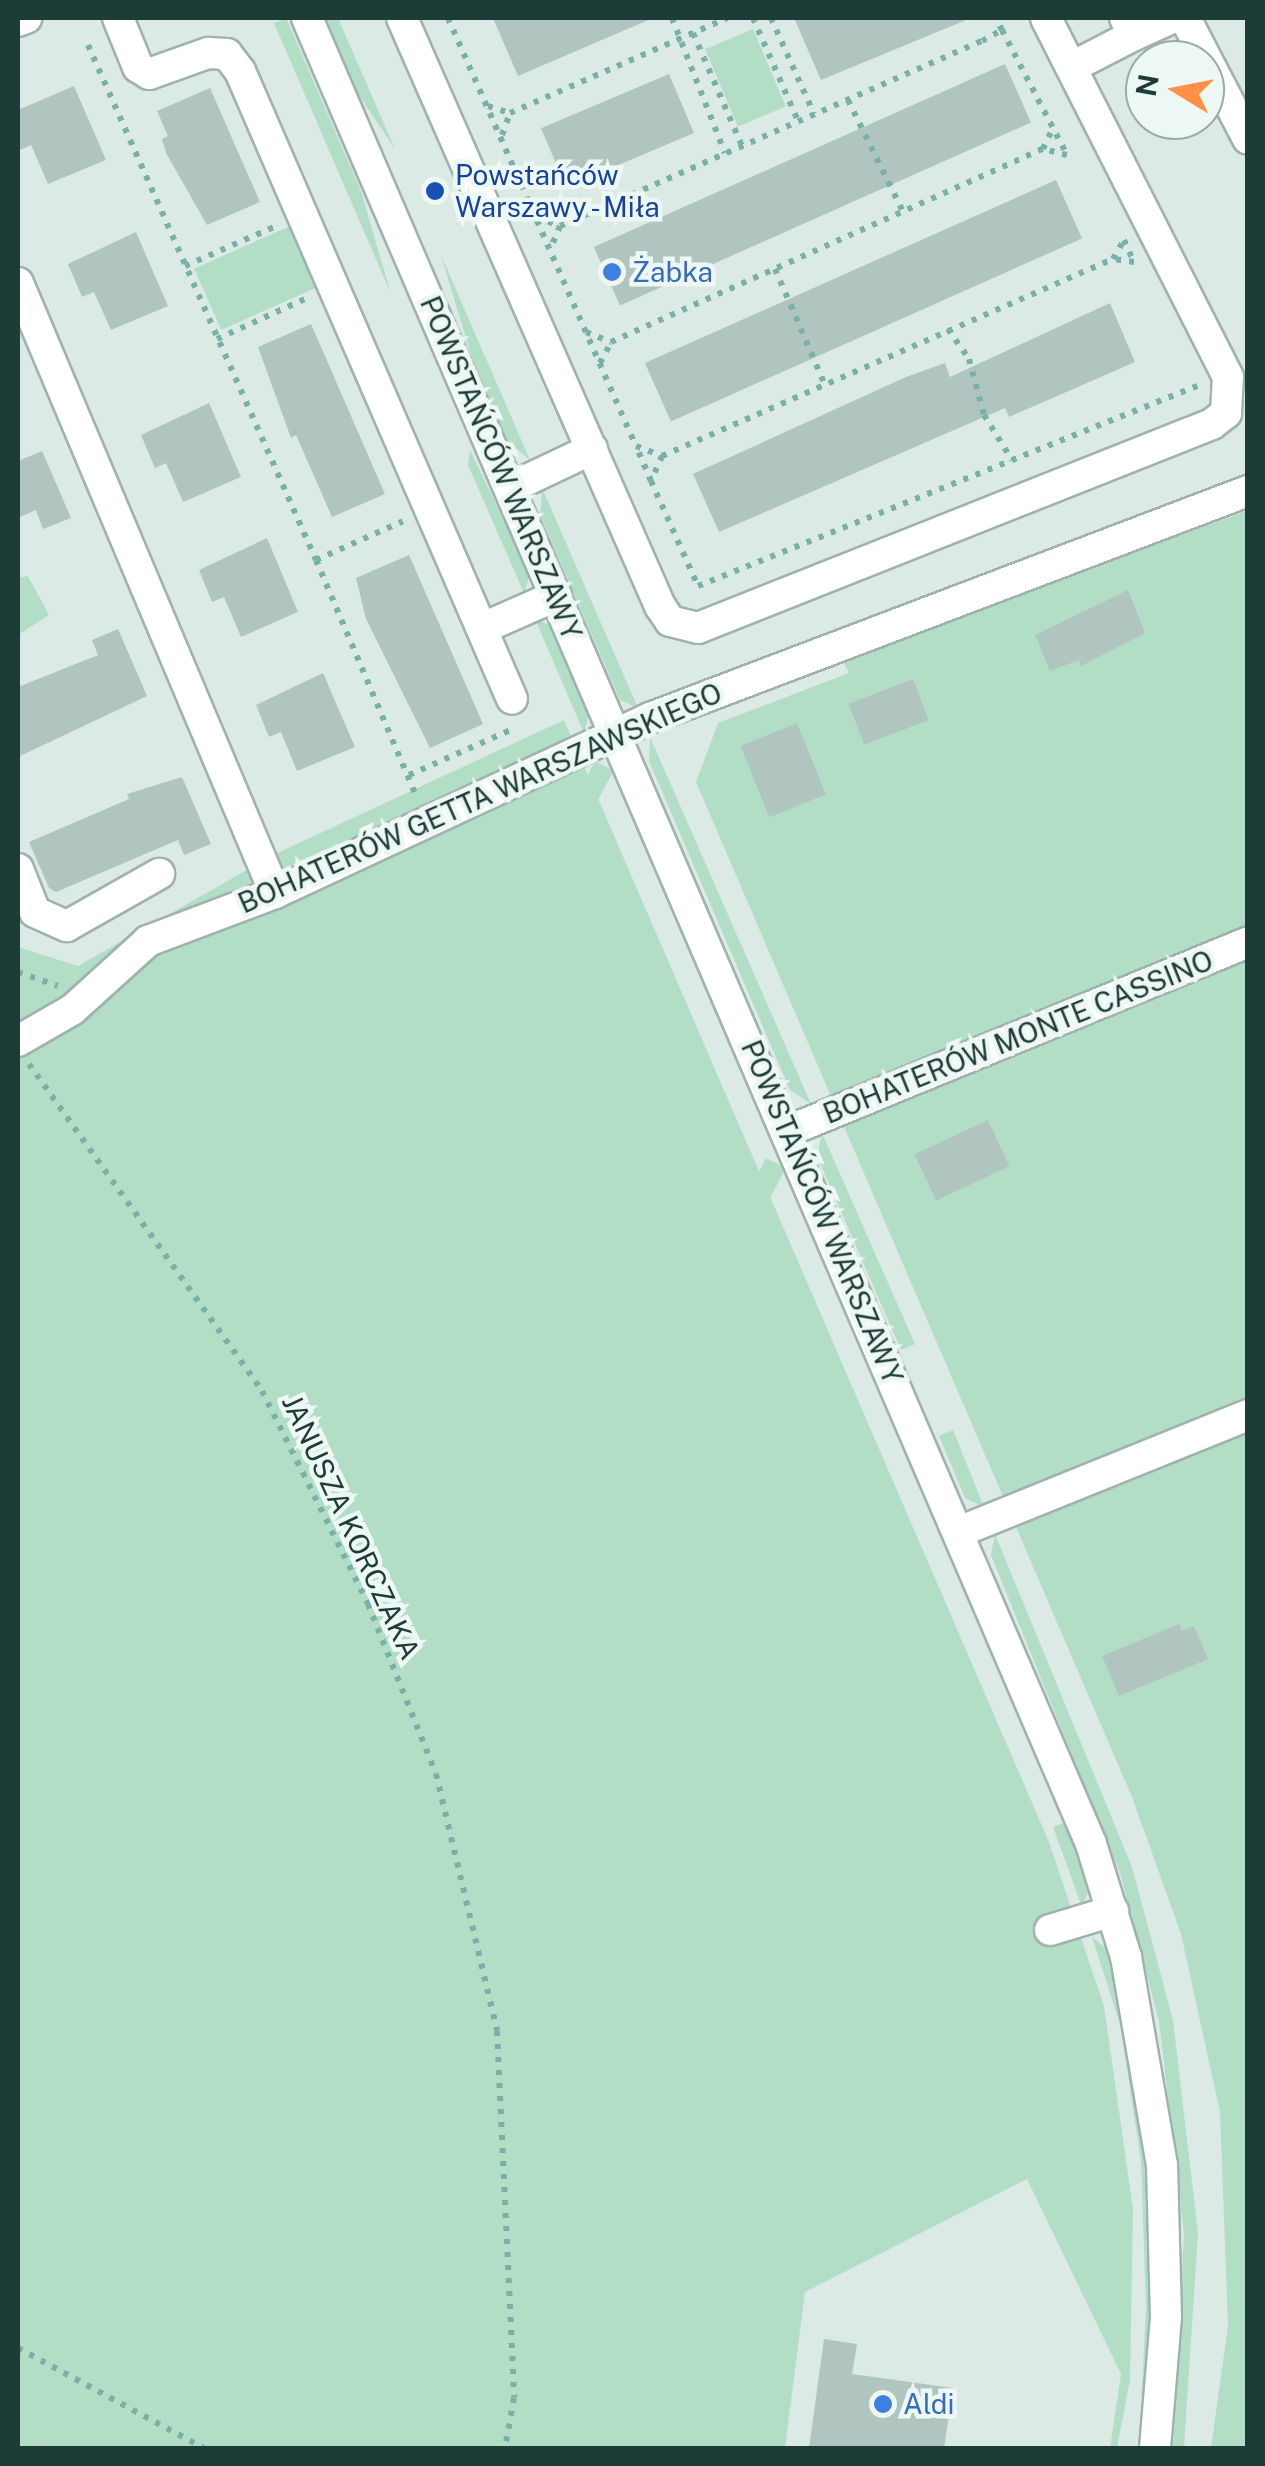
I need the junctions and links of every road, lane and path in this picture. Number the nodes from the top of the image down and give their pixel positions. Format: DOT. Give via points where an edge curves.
graph roads {
  1 [pos="26,18"];
  2 [pos="118,18"];
  3 [pos="307,18"];
  4 [pos="402,18"];
  5 [pos="448,18"];
  6 [pos="672,18"];
  7 [pos="728,18"];
  8 [pos="753,18"];
  9 [pos="771,18"];
  10 [pos="995,18"];
  11 [pos="1046,18"];
  12 [pos="1172,18"];
  13 [pos="1185,18"];
  14 [pos="18,21"];
  15 [pos="1130,26"];
  16 [pos="1002,30"];
  17 [pos="693,33"];
  18 [pos="677,40"];
  19 [pos="88,45"];
  20 [pos="1072,67"];
  21 [pos="848,100"];
  22 [pos="487,105"];
  23 [pos="510,113"];
  24 [pos="814,114"];
  25 [pos="798,122"];
  26 [pos="1053,128"];
  27 [pos="501,137"];
  28 [pos="1248,139"];
  29 [pos="742,146"];
  30 [pos="1043,149"];
  31 [pos="725,153"];
  32 [pos="902,212"];
  33 [pos="302,214"];
  34 [pos="535,216"];
  35 [pos="560,226"];
  36 [pos="550,249"];
  37 [pos="1113,258"];
  38 [pos="1134,262"];
  39 [pos="185,266"];
  40 [pos="774,269"];
  41 [pos="1144,279"];
  42 [pos="18,283"];
  43 [pos="334,286"];
  44 [pos="948,329"];
  45 [pos="586,332"];
  46 [pos="218,339"];
  47 [pos="611,342"];
  48 [pos="600,364"];
  49 [pos="1189,368"];
  50 [pos="824,383"];
  51 [pos="636,446"];
  52 [pos="592,449"];
  53 [pos="662,456"];
  54 [pos="1012,460"];
  55 [pos="651,480"];
  56 [pos="510,488"];
  57 [pos="1248,491"];
  58 [pos="430,509"];
  59 [pos="316,560"];
  60 [pos="556,596"];
  61 [pos="483,628"];
  62 [pos="512,699"];
  63 [pos="616,735"];
  64 [pos="409,775"];
  65 [pos="415,793"];
  66 [pos="18,869"];
  67 [pos="159,874"];
  68 [pos="276,893"];
  69 [pos="26,916"];
  70 [pos="1248,942"];
  71 [pos="20,1047"];
  72 [pos="788,1132"];
  73 [pos="1248,1415"];
  74 [pos="961,1532"];
  75 [pos="1112,1911"];
  76 [pos="1050,1930"];
  77 [pos="18,2348"];
  78 [pos="204,2448"];
  79 [pos="506,2448"];
  80 [pos="1154,2448"];
  1 -- 14 [label="street"];
  2 -- 33 [label="street" via="138,67 149,74 208,53 227,54"];
  3 -- 56 [label="street, POWSTAŃCÓW WARSZAWY"];
  4 -- 52 [label="street"];
  5 -- 22 [label="path"];
  6 -- 18 [label="path"];
  7 -- 17 [label="path"];
  8 -- 25 [label="path"];
  9 -- 24 [label="path"];
  10 -- 16 [label="path"];
  11 -- 20 [label="street"];
  12 -- 15 [label="street"];
  13 -- 28 [label="street"];
  15 -- 20 [label="street"];
  16 -- 21 [label="path"];
  16 -- 26 [label="path"];
  17 -- 18 [label="path"];
  17 -- 29 [label="path"];
  18 -- 23 [label="path"];
  18 -- 31 [label="path"];
  19 -- 39 [label="path"];
  20 -- 52 [label="street" via="1228,377 1232,401 1212,424 698,628 670,621 660,606"];
  21 -- 24 [label="path"];
  21 -- 32 [label="path"];
  22 -- 23 [label="path"];
  22 -- 27 [label="path"];
  23 -- 27 [label="path"];
  24 -- 25 [label="path"];
  25 -- 29 [label="path"];
  26 -- 30 [label="path"];
  26 -- 30 [label="path" via="1067,155"];
  27 -- 34 [label="path"];
  29 -- 31 [label="path"];
  30 -- 32 [label="path"];
  31 -- 35 [label="path"];
  32 -- 40 [label="path"];
  33 -- 39 [label="path"];
  33 -- 43 [label="street"];
  34 -- 35 [label="path"];
  34 -- 36 [label="path"];
  35 -- 36 [label="path"];
  36 -- 45 [label="path"];
  37 -- 38 [label="path"];
  37 -- 38 [label="path" via="1124,240"];
  37 -- 44 [label="path"];
  38 -- 41 [label="path"];
  39 -- 46 [label="path"];
  40 -- 47 [label="path"];
  40 -- 50 [label="path"];
  42 -- 68 [label="street"];
  43 -- 46 [label="path"];
  43 -- 58 [label="street"];
  44 -- 50 [label="path"];
  44 -- 54 [label="path" via="970,359 984,415"];
  45 -- 47 [label="path"];
  45 -- 48 [label="path"];
  46 -- 59 [label="path"];
  47 -- 48 [label="path"];
  48 -- 51 [label="path"];
  49 -- 54 [label="path" via="1198,386"];
  50 -- 53 [label="path"];
  51 -- 53 [label="path"];
  51 -- 55 [label="path"];
  52 -- 56 [label="street"];
  53 -- 55 [label="path"];
  54 -- 55 [label="path" via="698,586"];
  56 -- 60 [label="street, POWSTAŃCÓW WARSZAWY"];
  57 -- 63 [label="street, BOHATERÓW GETTA WARSZAWSKIEGO"];
  58 -- 59 [label="path"];
  58 -- 61 [label="street"];
  59 -- 64 [label="path"];
  60 -- 61 [label="street"];
  60 -- 63 [label="street, POWSTAŃCÓW WARSZAWY"];
  61 -- 62 [label="street"];
  62 -- 64 [label="path" via="519,726"];
  63 -- 68 [label="street, BOHATERÓW GETTA WARSZAWSKIEGO"];
  63 -- 72 [label="street, POWSTAŃCÓW WARSZAWY"];
  64 -- 65 [label="path"];
  66 -- 69 [label="street"];
  67 -- 69 [label="street" via="67,926"];
  68 -- 71 [label="street, BOHATERÓW GETTA WARSZAWSKIEGO" via="148,941"];
  70 -- 72 [label="street, BOHATERÓW MONTE CASSINO"];
  71 -- 79 [label="path, JANUSZA KORCZAKA" via="262,1391 368,1604 436,1774 498,2031 514,2398"];
  72 -- 74 [label="street, POWSTAŃCÓW WARSZAWY"];
  73 -- 74 [label="street"];
  74 -- 75 [label="street, POWSTAŃCÓW WARSZAWY" via="1066,1778"];
  75 -- 76 [label="street"];
  75 -- 80 [label="street, POWSTAŃCÓW WARSZAWY" via="1146,2049 1162,2164 1166,2317"];
  77 -- 78 [label="path"];
}
